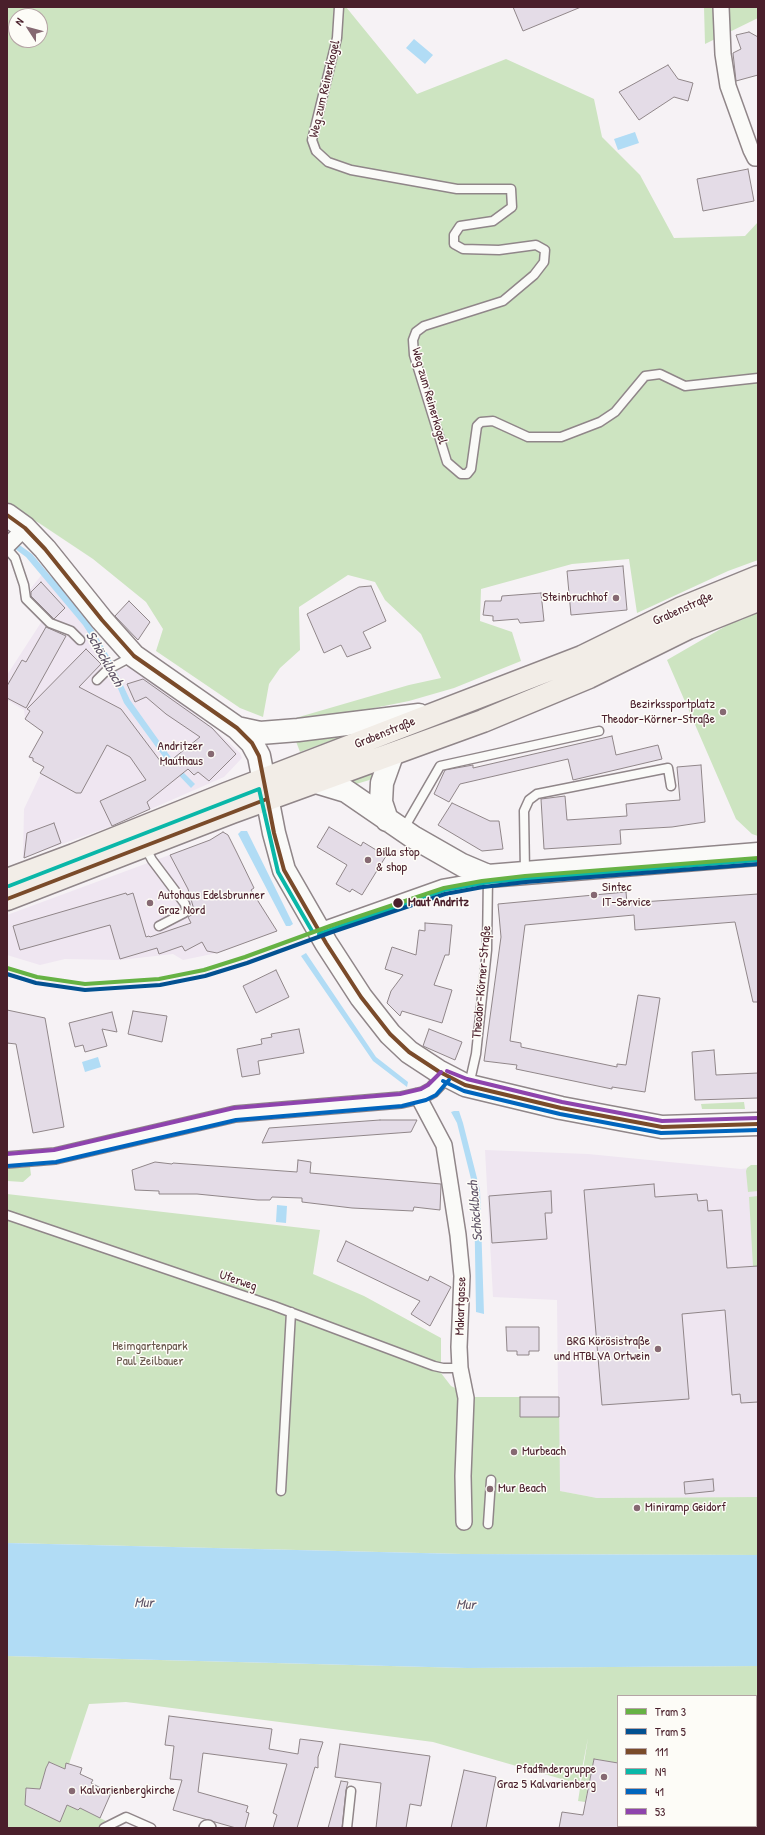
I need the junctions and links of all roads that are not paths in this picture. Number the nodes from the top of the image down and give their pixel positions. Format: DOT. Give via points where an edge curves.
graph roads {
  1 [pos="340,7"];
  2 [pos="721,7"];
  3 [pos="758,158"];
  4 [pos="758,378"];
  5 [pos="7,515"];
  6 [pos="12,541"];
  7 [pos="758,577"];
  8 [pos="758,600"];
  9 [pos="80,640"];
  10 [pos="127,660"];
  11 [pos="97,680"];
  12 [pos="438,712"];
  13 [pos="237,728"];
  14 [pos="599,731"];
  15 [pos="392,755"];
  16 [pos="316,782"];
  17 [pos="671,786"];
  18 [pos="265,790"];
  19 [pos="387,819"];
  20 [pos="144,846"];
  21 [pos="758,854"];
  22 [pos="526,873"];
  23 [pos="488,876"];
  24 [pos="7,880"];
  25 [pos="7,899"];
  26 [pos="159,926"];
  27 [pos="317,928"];
  28 [pos="469,1086"];
  29 [pos="430,1089"];
  30 [pos="758,1124"];
  31 [pos="7,1160"];
  32 [pos="7,1215"];
  33 [pos="291,1312"];
  34 [pos="460,1368"];
  35 [pos="491,1480"];
  36 [pos="281,1492"];
  37 [pos="464,1522"];
  38 [pos="488,1524"];
  39 [pos="351,1791"];
  40 [pos="104,1828"];
  41 [pos="152,1828"];
  42 [pos="347,1828"];
  1 -- 4 [label="lane, Weg zum Reinerkogel" via="337,38 312,140 316,151 328,162 350,170 457,189 511,190 512,206 493,221 460,226 454,235 454,244 463,249 499,250 536,245 545,250 544,262 534,275 503,301 424,326 416,332 413,340 414,355 447,462 461,474 467,474 471,470 478,426 481,422 493,421 528,437 561,437 600,422 615,412 645,376 660,374 685,386"];
  2 -- 3 [label="street" via="723,54 728,86 751,150 755,158"];
  5 -- 6 [label="main road"];
  6 -- 9 [label="lane" via="26,599 50,623 71,631"];
  6 -- 10 [label="main road" via="45,549 102,620"];
  7 -- 12 [label="main road, Grabenstraße" via="682,608 582,657"];
  8 -- 15 [label="main road, Grabenstraße" via="688,628 582,680 483,722"];
  10 -- 11 [label="lane" via="107,670"];
  10 -- 13 [label="main road"];
  12 -- 13 [label="main road" via="298,730 260,733"];
  12 -- 18 [label="main road, Grabenstraße"];
  13 -- 18 [label="main road" via="252,742 259,756"];
  14 -- 19 [label="lane" via="440,766"];
  15 -- 16 [label="main road, Grabenstraße"];
  15 -- 19 [label="main road" via="382,783 381,802"];
  16 -- 18 [label="main road, Grabenstraße"];
  16 -- 19 [label="main road" via="346,791"];
  17 -- 22 [label="lane" via="668,768 537,794 529,800 524,811"];
  18 -- 20 [label="main road, Grabenstraße"];
  18 -- 24 [label="main road, Grabenstraße"];
  18 -- 27 [label="main road" via="284,870"];
  19 -- 23 [label="main road" via="462,865"];
  20 -- 25 [label="main road, Grabenstraße"];
  20 -- 26 [label="lane" via="185,904 184,914"];
  21 -- 22 [label="main road"];
  22 -- 23 [label="main road"];
  23 -- 27 [label="lane" via="442,884"];
  23 -- 28 [label="lane, Theodor-Körner-Straße" via="487,950 476,1054"];
  27 -- 29 [label="main road" via="361,997 390,1034 409,1052"];
  28 -- 29 [label="main road"];
  28 -- 30 [label="main road" via="561,1108 662,1127"];
  29 -- 31 [label="street" via="400,1100 235,1114 55,1156"];
  29 -- 34 [label="street, Makartgasse" via="447,1159 458,1235 462,1276"];
  32 -- 33 [label="lane, Uferweg"];
  33 -- 34 [label="lane, Uferweg" via="434,1366"];
  33 -- 36 [label="lane"];
  34 -- 37 [label="street, Makartgasse" via="466,1398"];
  35 -- 38 [label="lane"];
  39 -- 42 [label="lane"];
  40 -- 41 [label="lane" via="126,1817"];
}
